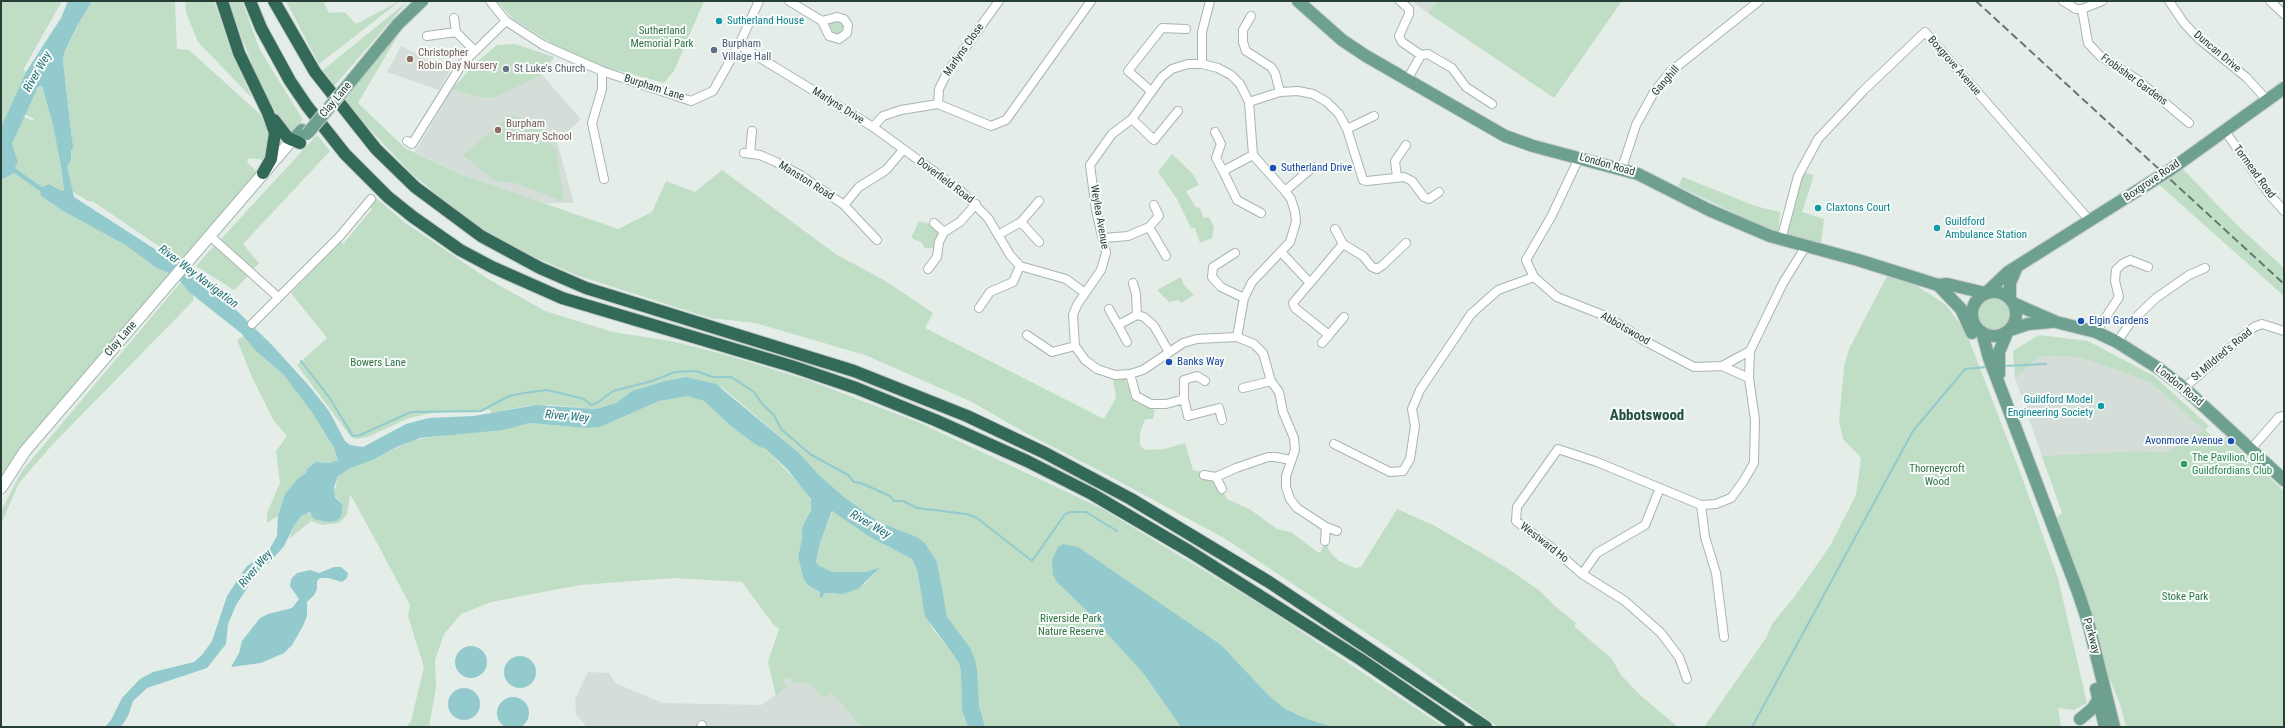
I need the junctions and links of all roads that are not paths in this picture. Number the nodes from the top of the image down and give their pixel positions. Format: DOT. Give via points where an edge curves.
graph roads {
  1 [pos="222,1"];
  2 [pos="250,1"];
  3 [pos="274,1"];
  4 [pos="414,1"];
  5 [pos="422,1"];
  6 [pos="490,1"];
  7 [pos="759,1"];
  8 [pos="789,1"];
  9 [pos="999,1"];
  10 [pos="1091,1"];
  11 [pos="1210,1"];
  12 [pos="1298,1"];
  13 [pos="1400,1"];
  14 [pos="1759,1"];
  15 [pos="2063,1"];
  16 [pos="2102,1"];
  17 [pos="2169,1"];
  18 [pos="2270,1"];
  19 [pos="2082,9"];
  20 [pos="2284,14"];
  21 [pos="1251,16"];
  22 [pos="454,18"];
  23 [pos="506,21"];
  24 [pos="822,21"];
  25 [pos="1186,29"];
  26 [pos="456,32"];
  27 [pos="427,36"];
  28 [pos="739,45"];
  29 [pos="475,51"];
  30 [pos="1421,55"];
  31 [pos="1202,64"];
  32 [pos="602,71"];
  33 [pos="350,78"];
  34 [pos="1407,80"];
  35 [pos="2284,88"];
  36 [pos="1151,91"];
  37 [pos="1280,92"];
  38 [pos="2267,100"];
  39 [pos="1249,102"];
  40 [pos="938,104"];
  41 [pos="1492,104"];
  42 [pos="1178,111"];
  43 [pos="268,112"];
  44 [pos="1374,116"];
  45 [pos="1132,119"];
  46 [pos="2189,122"];
  47 [pos="873,127"];
  48 [pos="1347,129"];
  49 [pos="752,131"];
  50 [pos="2225,131"];
  51 [pos="1215,132"];
  52 [pos="300,137"];
  53 [pos="407,141"];
  54 [pos="1406,145"];
  55 [pos="903,150"];
  56 [pos="1253,155"];
  57 [pos="1579,158"];
  58 [pos="1313,167"];
  59 [pos="1622,168"];
  60 [pos="1223,171"];
  61 [pos="263,173"];
  62 [pos="1397,177"];
  63 [pos="604,179"];
  64 [pos="1285,191"];
  65 [pos="1439,192"];
  66 [pos="247,195"];
  67 [pos="371,199"];
  68 [pos="1039,201"];
  69 [pos="976,204"];
  70 [pos="844,205"];
  71 [pos="1154,205"];
  72 [pos="2284,211"];
  73 [pos="1261,213"];
  74 [pos="1021,222"];
  75 [pos="2091,222"];
  76 [pos="934,223"];
  77 [pos="1149,226"];
  78 [pos="1335,229"];
  79 [pos="944,232"];
  80 [pos="998,235"];
  81 [pos="1104,238"];
  82 [pos="877,240"];
  83 [pos="1780,240"];
  84 [pos="207,241"];
  85 [pos="1039,242"];
  86 [pos="1406,243"];
  87 [pos="1343,244"];
  88 [pos="1806,246"];
  89 [pos="1281,252"];
  90 [pos="1235,253"];
  91 [pos="1166,256"];
  92 [pos="1020,266"];
  93 [pos="2148,267"];
  94 [pos="2205,268"];
  95 [pos="928,269"];
  96 [pos="2016,269"];
  97 [pos="1534,277"];
  98 [pos="1133,283"];
  99 [pos="1310,283"];
  100 [pos="1938,285"];
  101 [pos="1085,293"];
  102 [pos="1986,293"];
  103 [pos="278,297"];
  104 [pos="1244,298"];
  105 [pos="2012,301"];
  106 [pos="978,308"];
  107 [pos="1109,309"];
  108 [pos="1961,309"];
  109 [pos="1137,315"];
  110 [pos="1344,317"];
  111 [pos="1974,322"];
  112 [pos="2056,322"];
  113 [pos="252,324"];
  114 [pos="1118,325"];
  115 [pos="2008,331"];
  116 [pos="2284,331"];
  117 [pos="1982,332"];
  118 [pos="2096,332"];
  119 [pos="1027,335"];
  120 [pos="1329,335"];
  121 [pos="1237,337"];
  122 [pos="1128,342"];
  123 [pos="2117,342"];
  124 [pos="1322,343"];
  125 [pos="1075,346"];
  126 [pos="1750,351"];
  127 [pos="1169,352"];
  128 [pos="1722,366"];
  129 [pos="1130,374"];
  130 [pos="1749,378"];
  131 [pos="1271,381"];
  132 [pos="1205,382"];
  133 [pos="1243,388"];
  134 [pos="2184,388"];
  135 [pos="1184,399"];
  136 [pos="2006,400"];
  137 [pos="2284,416"];
  138 [pos="1222,420"];
  139 [pos="1334,444"];
  140 [pos="2251,449"];
  141 [pos="1291,460"];
  142 [pos="1204,475"];
  143 [pos="1216,477"];
  144 [pos="2284,480"];
  145 [pos="1,488"];
  146 [pos="1660,488"];
  147 [pos="1222,489"];
  148 [pos="1701,505"];
  149 [pos="1326,527"];
  150 [pos="1337,531"];
  151 [pos="1325,541"];
  152 [pos="2060,546"];
  153 [pos="1582,574"];
  154 [pos="1724,637"];
  155 [pos="1687,679"];
  156 [pos="2098,700"];
  157 [pos="2080,719"];
  158 [pos="1459,727"];
  159 [pos="1486,727"];
  160 [pos="2105,727"];
  161 [pos="2114,727"];
  1 -- 43 [label="highway" via="239,52"];
  2 -- 158 [label="highway" via="261,28 290,80 344,154 393,201 460,250 562,298 842,383 1014,455 1092,494 1196,555 1354,655"];
  3 -- 159 [label="highway" via="315,72 368,140 415,187 481,236 540,268 586,288 854,371 967,416 1045,453 1131,499 1237,562 1360,641"];
  4 -- 33 [label="main road, Clay Lane"];
  5 -- 33 [label="main road, Clay Lane"];
  6 -- 23 [label="street, Burpham Lane"];
  7 -- 28 [label="street, Burpham Lane"];
  8 -- 24 [label="street"];
  9 -- 40 [label="street, Marlyns Close" via="947,73 940,89"];
  10 -- 40 [label="street" via="1006,120 991,126"];
  11 -- 31 [label="street" via="1202,32"];
  12 -- 34 [label="main road, London Road" via="1342,40"];
  13 -- 30 [label="street" via="1409,9 1409,14 1399,36 1402,42"];
  14 -- 59 [label="street, Ganghill" via="1670,72 1654,92 1636,125"];
  15 -- 19 [label="street" via="2076,9"];
  16 -- 19 [label="street"];
  17 -- 38 [label="street, Duncan Drive" via="2199,39 2246,77"];
  18 -- 20 [label="street"];
  19 -- 46 [label="street, Frobisher Gardens" via="2088,43 2100,56 2138,80"];
  21 -- 37 [label="street" via="1243,30 1246,51 1271,67"];
  22 -- 26 [label="street"];
  23 -- 29 [label="street"];
  23 -- 32 [label="street, Burpham Lane" via="543,46"];
  25 -- 36 [label="street" via="1162,28 1128,71"];
  26 -- 27 [label="street"];
  26 -- 29 [label="street"];
  28 -- 32 [label="street, Burpham Lane" via="713,92 691,101"];
  28 -- 47 [label="street, Marlyns Drive"];
  29 -- 53 [label="street" via="458,70 412,144"];
  30 -- 34 [label="street"];
  30 -- 41 [label="street" via="1428,54 1452,68 1466,87"];
  31 -- 36 [label="street, Weylea Avenue" via="1188,64 1172,69"];
  31 -- 39 [label="street" via="1231,75 1240,84"];
  32 -- 63 [label="street" via="602,89 592,123"];
  33 -- 52 [label="main road, Clay Lane, bridge"];
  34 -- 57 [label="main road, London Road" via="1505,136"];
  35 -- 38 [label="main road, Boxgrove Road"];
  36 -- 45 [label="street, Weylea Avenue"];
  37 -- 39 [label="street"];
  37 -- 48 [label="street" via="1298,91 1320,98 1339,114"];
  38 -- 50 [label="main road, Boxgrove Road"];
  39 -- 56 [label="street"];
  40 -- 47 [label="street, Marlyns Drive" via="901,110 883,116"];
  42 -- 45 [label="street" via="1154,140"];
  43 -- 52 [label="highway" via="281,131"];
  43 -- 61 [label="highway" via="275,142 271,159"];
  44 -- 48 [label="street"];
  45 -- 81 [label="street, Weylea Avenue" via="1112,134 1090,165 1096,210"];
  47 -- 55 [label="street, Doverfield Road"];
  48 -- 62 [label="street" via="1363,180"];
  49 -- 70 [label="street, Manston Road" via="747,153 776,162 796,172"];
  50 -- 72 [label="street, Tormead Road" via="2265,189"];
  50 -- 75 [label="main road, Boxgrove Road"];
  51 -- 60 [label="street" via="1220,144 1216,158"];
  52 -- 61 [label="street, Clay Lane"];
  52 -- 66 [label="street, Clay Lane" via="262,183"];
  54 -- 62 [label="street" via="1395,161"];
  55 -- 69 [label="street, Doverfield Road"];
  55 -- 70 [label="street, Manston Road" via="886,170 859,186"];
  56 -- 60 [label="street"];
  56 -- 64 [label="street"];
  57 -- 59 [label="main road, London Road"];
  57 -- 97 [label="street, Abbotswood" via="1551,217 1526,260"];
  58 -- 64 [label="street"];
  59 -- 83 [label="main road, London Road" via="1726,218"];
  60 -- 73 [label="street" via="1237,200"];
  61 -- 66 [label="street, Clay Lane" via="250,187"];
  62 -- 65 [label="street" via="1412,181 1424,197 1429,199"];
  64 -- 89 [label="street" via="1291,199 1296,222 1290,242"];
  66 -- 84 [label="street, Clay Lane"];
  67 -- 103 [label="street" via="340,236"];
  68 -- 74 [label="street"];
  69 -- 79 [label="street" via="960,222"];
  69 -- 80 [label="street, Doverfield Road"];
  70 -- 82 [label="street, Manston Road"];
  71 -- 77 [label="street" via="1159,216"];
  74 -- 80 [label="street"];
  74 -- 85 [label="street"];
  75 -- 83 [label="street, Boxgrove Avenue" via="1925,32 1865,89 1818,139 1798,176"];
  75 -- 96 [label="main road, Boxgrove Road"];
  76 -- 79 [label="street"];
  77 -- 81 [label="street" via="1128,236"];
  77 -- 91 [label="street"];
  78 -- 87 [label="street"];
  79 -- 95 [label="street" via="939,242 937,257"];
  80 -- 92 [label="street, Doverfield Road"];
  81 -- 101 [label="street, Weylea Avenue" via="1106,252 1101,270"];
  83 -- 88 [label="main road, London Road"];
  84 -- 103 [label="street"];
  84 -- 145 [label="street, Clay Lane" via="25,451"];
  86 -- 87 [label="street" via="1377,269"];
  87 -- 99 [label="street"];
  88 -- 100 [label="main road, London Road"];
  88 -- 126 [label="street" via="1783,283"];
  89 -- 99 [label="street"];
  89 -- 104 [label="street" via="1252,282"];
  90 -- 104 [label="street" via="1213,267 1212,278 1221,287"];
  92 -- 101 [label="street" via="1066,279"];
  92 -- 106 [label="street" via="1014,282 990,292"];
  93 -- 118 [label="street" via="2130,260 2116,270 2115,281 2119,297"];
  94 -- 123 [label="street" via="2189,275 2156,298 2131,322"];
  96 -- 102 [label="main road, Boxgrove Road" via="2008,272"];
  96 -- 105 [label="main road" via="2010,283"];
  97 -- 128 [label="street, Abbotswood" via="1557,298 1608,317 1643,340 1694,367"];
  97 -- 139 [label="street" via="1498,290 1471,314 1420,390 1412,409 1415,426 1410,459 1403,471 1390,472"];
  98 -- 109 [label="street"];
  99 -- 120 [label="street" via="1294,300 1295,308"];
  100 -- 102 [label="main road" via="1947,284"];
  100 -- 108 [label="main road"];
  101 -- 125 [label="street" via="1073,315"];
  102 -- 105 [label="main road" via="1997,291"];
  102 -- 111 [label="main road" via="1973,307"];
  103 -- 113 [label="street"];
  104 -- 121 [label="street"];
  105 -- 112 [label="main road, London Road"];
  105 -- 115 [label="main road" via="2016,318"];
  107 -- 114 [label="street"];
  108 -- 111 [label="main road" via="1968,313"];
  108 -- 136 [label="main road"];
  109 -- 114 [label="street"];
  109 -- 127 [label="street" via="1149,320"];
  110 -- 120 [label="street"];
  111 -- 117 [label="main road"];
  112 -- 115 [label="main road, London Road" via="2028,324"];
  112 -- 118 [label="main road, London Road"];
  114 -- 122 [label="street"];
  115 -- 117 [label="main road" via="1996,336"];
  115 -- 136 [label="main road" via="1999,352 1997,366"];
  116 -- 134 [label="street, St Mildred's Road" via="2262,324 2254,327"];
  117 -- 136 [label="main road" via="1989,358"];
  118 -- 123 [label="main road, London Road"];
  119 -- 125 [label="street" via="1052,352"];
  120 -- 124 [label="street"];
  121 -- 127 [label="street" via="1197,339 1183,343"];
  121 -- 131 [label="street" via="1254,344 1263,353"];
  123 -- 134 [label="main road, London Road"];
  125 -- 129 [label="street" via="1085,360 1097,369 1115,375"];
  126 -- 128 [label="street, Abbotswood"];
  126 -- 130 [label="street"];
  127 -- 129 [label="street" via="1156,363"];
  128 -- 130 [label="street, Abbotswood"];
  129 -- 135 [label="street" via="1136,396 1151,404 1166,404"];
  130 -- 148 [label="street" via="1755,420 1754,463 1731,498 1716,504"];
  131 -- 133 [label="street"];
  131 -- 141 [label="street" via="1279,392 1283,412 1294,438 1295,450"];
  132 -- 135 [label="street" via="1197,376 1183,380"];
  134 -- 140 [label="main road, London Road"];
  135 -- 138 [label="street" via="1188,416 1219,408"];
  136 -- 152 [label="main road, Parkway"];
  137 -- 140 [label="street" via="2279,417"];
  140 -- 144 [label="main road, London Road"];
  141 -- 143 [label="street" via="1268,458"];
  141 -- 149 [label="street" via="1286,476 1290,499 1297,508"];
  142 -- 143 [label="street"];
  143 -- 147 [label="street"];
  146 -- 148 [label="street"];
  146 -- 153 [label="street" via="1645,525 1597,553"];
  146 -- 153 [label="street, Westward Ho" via="1558,448 1518,507 1516,521 1556,550"];
  148 -- 154 [label="street" via="1705,537 1716,573"];
  149 -- 150 [label="street"];
  149 -- 151 [label="street"];
  152 -- 156 [label="main road, Parkway"];
  152 -- 161 [label="main road, Parkway" via="2088,622"];
  153 -- 155 [label="street, Westward Ho" via="1625,601 1661,633 1679,657"];
  156 -- 157 [label="main road" via="2090,712"];
  156 -- 160 [label="main road, Parkway"];
}
